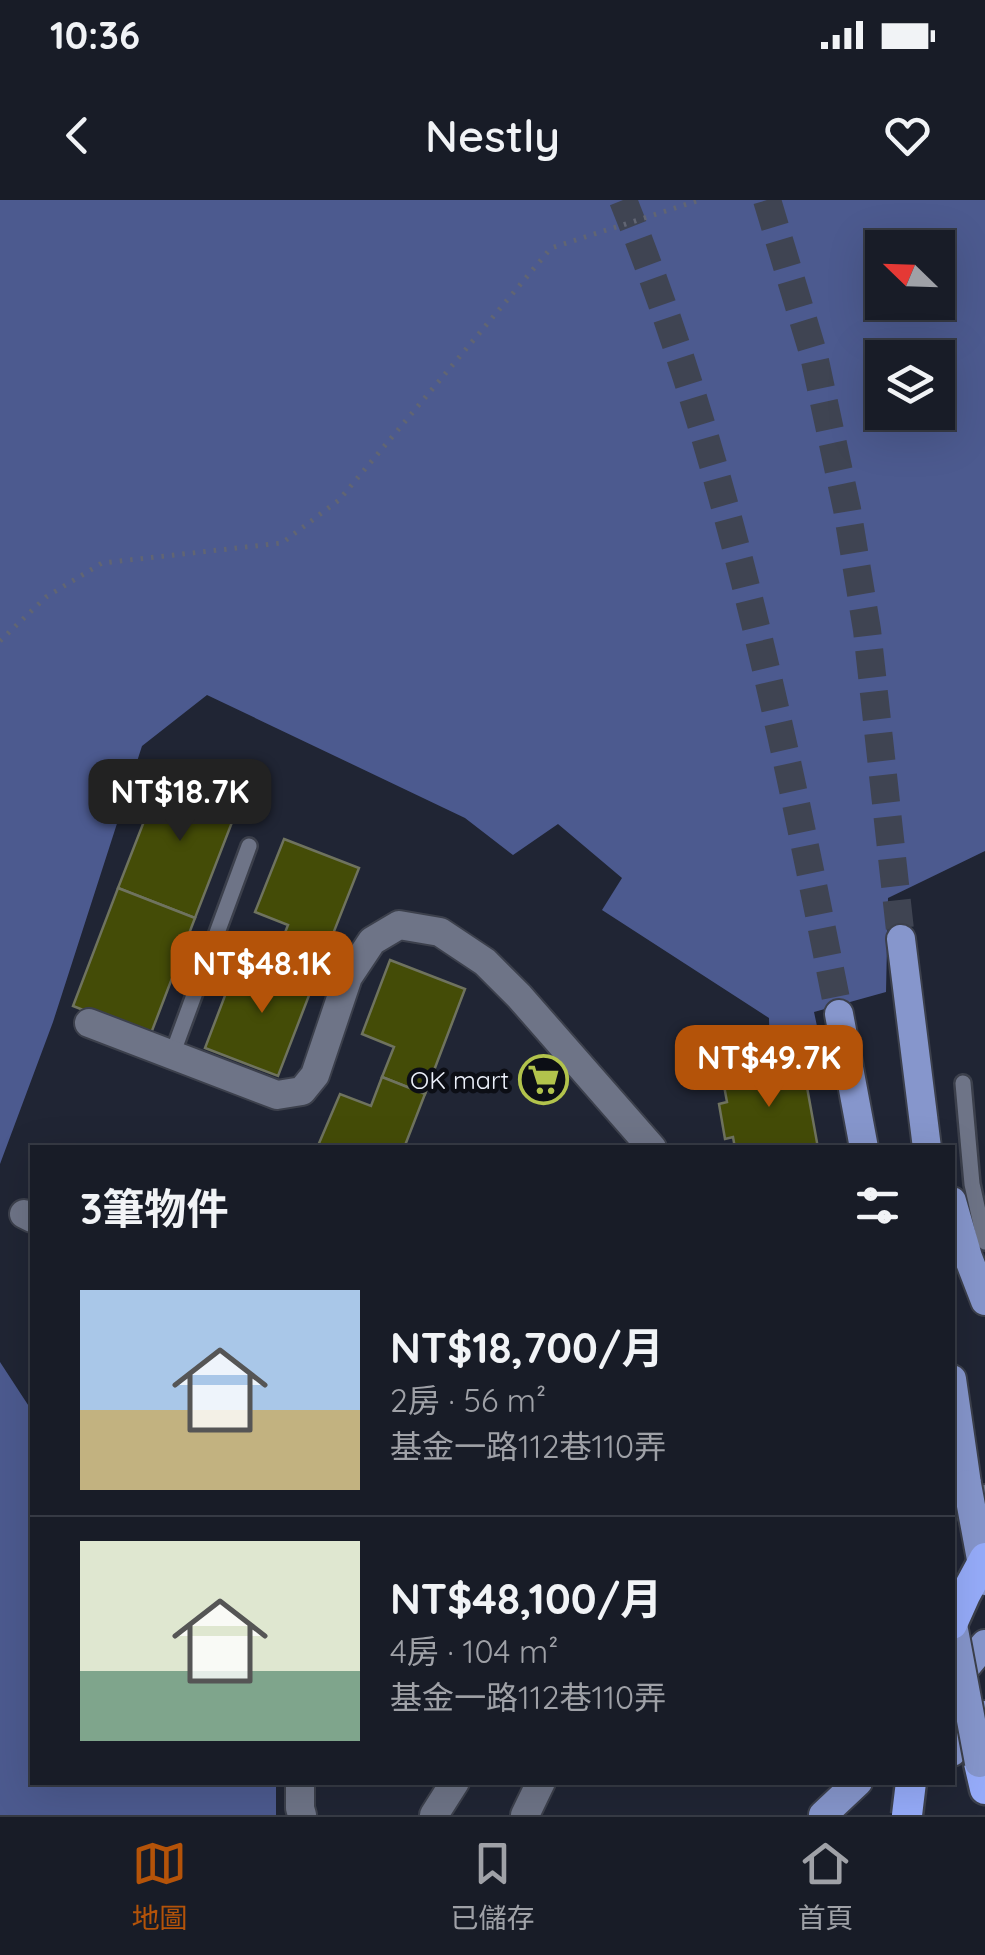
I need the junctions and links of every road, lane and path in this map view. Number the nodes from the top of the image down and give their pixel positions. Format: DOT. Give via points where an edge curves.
graph roads {
  1 [pos="700,200"];
  2 [pos="0,641"];
  3 [pos="250,846"];
  4 [pos="901,939"];
  5 [pos="838,1014"];
  6 [pos="88,1023"];
  7 [pos="172,1054"];
  8 [pos="962,1083"];
  9 [pos="920,1088"];
  10 [pos="649,1145"];
  11 [pos="863,1145"];
  12 [pos="926,1145"];
  13 [pos="937,1145"];
  14 [pos="955,1211"];
  15 [pos="985,1242"];
  16 [pos="985,1301"];
  17 [pos="955,1401"];
  18 [pos="968,1496"];
  19 [pos="985,1558"];
  20 [pos="985,1582"];
  21 [pos="955,1616"];
  22 [pos="955,1644"];
  23 [pos="985,1645"];
  24 [pos="955,1680"];
  25 [pos="985,1715"];
  26 [pos="972,1768"];
  27 [pos="300,1785"];
  28 [pos="453,1785"];
  29 [pos="540,1785"];
  30 [pos="855,1785"];
  31 [pos="911,1785"];
  32 [pos="919,1785"];
  33 [pos="302,1815"];
  34 [pos="434,1815"];
  35 [pos="525,1815"];
  36 [pos="824,1815"];
  37 [pos="890,1815"];
  38 [pos="907,1815"];
  1 -- 2 [label="path" via="551,248 339,500 282,542 102,563 46,597"];
  3 -- 7 [label="lane"];
  4 -- 9 [label="main road"];
  5 -- 11 [label="main road"];
  6 -- 7 [label="street"];
  7 -- 10 [label="street" via="277,1095 302,1091 315,1075 348,977 372,940 400,925 440,932 485,962 519,996"];
  8 -- 15 [label="lane"];
  9 -- 12 [label="main road"];
  9 -- 13 [label="main road"];
  14 -- 16 [label="main road"];
  17 -- 18 [label="main road"];
  18 -- 20 [label="main road, bridge"];
  19 -- 21 [label="highway, bridge"];
  22 -- 26 [label="main road, bridge"];
  23 -- 24 [label="main road"];
  25 -- 26 [label="main road"];
  27 -- 33 [label="street"];
  28 -- 34 [label="street"];
  29 -- 35 [label="street"];
  30 -- 36 [label="main road"];
  31 -- 38 [label="highway, bridge"];
  32 -- 37 [label="main road"];
}
